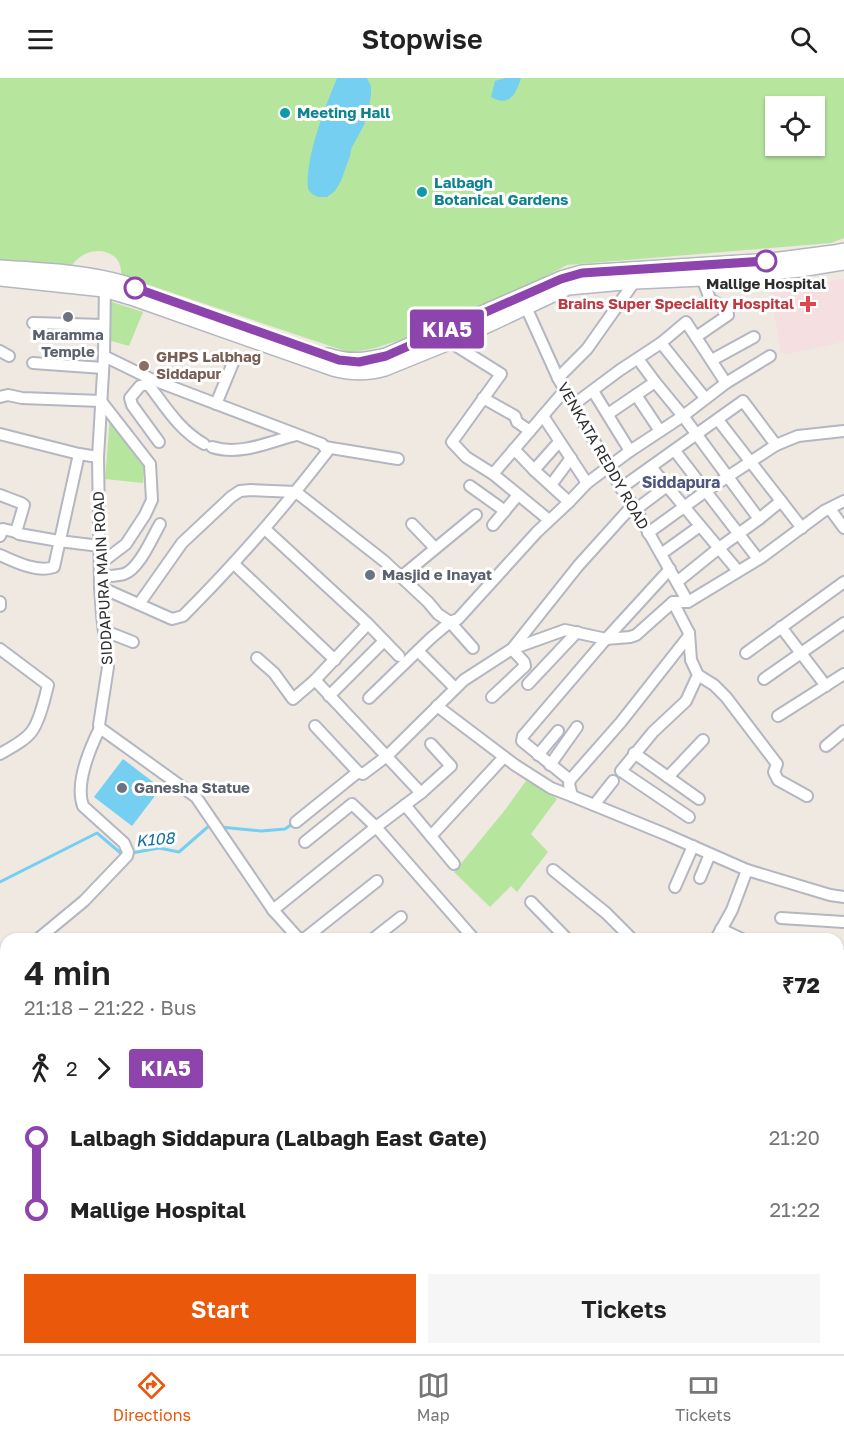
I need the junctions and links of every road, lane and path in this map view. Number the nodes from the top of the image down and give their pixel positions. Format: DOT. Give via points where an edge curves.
graph roads {
  1 [pos="844,251"];
  2 [pos="844,262"];
  3 [pos="0,268"];
  4 [pos="635,275"];
  5 [pos="0,278"];
  6 [pos="702,278"];
  7 [pos="105,283"];
  8 [pos="526,307"];
  9 [pos="33,322"];
  10 [pos="104,325"];
  11 [pos="447,336"];
  12 [pos="696,337"];
  13 [pos="754,337"];
  14 [pos="661,343"];
  15 [pos="104,356"];
  16 [pos="770,356"];
  17 [pos="236,358"];
  18 [pos="638,359"];
  19 [pos="712,360"];
  20 [pos="33,363"];
  21 [pos="103,368"];
  22 [pos="558,378"];
  23 [pos="148,381"];
  24 [pos="655,382"];
  25 [pos="726,383"];
  26 [pos="565,390"];
  27 [pos="593,391"];
  28 [pos="636,395"];
  29 [pos="0,397"];
  30 [pos="483,398"];
  31 [pos="705,398"];
  32 [pos="101,401"];
  33 [pos="216,404"];
  34 [pos="573,405"];
  35 [pos="608,414"];
  36 [pos="543,416"];
  37 [pos="683,416"];
  38 [pos="718,420"];
  39 [pos="530,431"];
  40 [pos="660,431"];
  41 [pos="844,431"];
  42 [pos="0,434"];
  43 [pos="296,435"];
  44 [pos="696,436"];
  45 [pos="159,442"];
  46 [pos="559,442"];
  47 [pos="776,445"];
  48 [pos="325,447"];
  49 [pos="514,449"];
  50 [pos="630,451"];
  51 [pos="675,451"];
  52 [pos="79,454"];
  53 [pos="98,457"];
  54 [pos="398,459"];
  55 [pos="571,459"];
  56 [pos="750,462"];
  57 [pos="609,466"];
  58 [pos="651,467"];
  59 [pos="534,470"];
  60 [pos="493,474"];
  61 [pos="727,477"];
  62 [pos="587,483"];
  63 [pos="551,485"];
  64 [pos="470,486"];
  65 [pos="667,486"];
  66 [pos="621,488"];
  67 [pos="706,491"];
  68 [pos="296,492"];
  69 [pos="0,495"];
  70 [pos="518,495"];
  71 [pos="781,501"];
  72 [pos="844,501"];
  73 [pos="569,502"];
  74 [pos="634,507"];
  75 [pos="684,507"];
  76 [pos="830,509"];
  77 [pos="505,511"];
  78 [pos="476,515"];
  79 [pos="759,519"];
  80 [pos="549,520"];
  81 [pos="412,524"];
  82 [pos="160,525"];
  83 [pos="493,525"];
  84 [pos="700,526"];
  85 [pos="802,528"];
  86 [pos="844,528"];
  87 [pos="265,529"];
  88 [pos="16,532"];
  89 [pos="648,533"];
  90 [pos="738,534"];
  91 [pos="0,536"];
  92 [pos="59,541"];
  93 [pos="100,546"];
  94 [pos="435,548"];
  95 [pos="719,548"];
  96 [pos="661,554"];
  97 [pos="0,555"];
  98 [pos="758,559"];
  99 [pos="101,563"];
  100 [pos="234,564"];
  101 [pos="670,569"];
  102 [pos="738,571"];
  103 [pos="402,576"];
  104 [pos="100,582"];
  105 [pos="677,582"];
  106 [pos="844,582"];
  107 [pos="673,602"];
  108 [pos="688,602"];
  109 [pos="139,604"];
  110 [pos="450,622"];
  111 [pos="844,623"];
  112 [pos="366,626"];
  113 [pos="781,627"];
  114 [pos="105,631"];
  115 [pos="577,632"];
  116 [pos="689,633"];
  117 [pos="606,639"];
  118 [pos="384,641"];
  119 [pos="133,642"];
  120 [pos="473,648"];
  121 [pos="0,649"];
  122 [pos="512,649"];
  123 [pos="418,651"];
  124 [pos="800,652"];
  125 [pos="746,653"];
  126 [pos="399,656"];
  127 [pos="257,658"];
  128 [pos="335,660"];
  129 [pos="844,674"];
  130 [pos="698,675"];
  131 [pos="764,679"];
  132 [pos="315,680"];
  133 [pos="528,684"];
  134 [pos="826,686"];
  135 [pos="455,688"];
  136 [pos="329,696"];
  137 [pos="492,697"];
  138 [pos="369,698"];
  139 [pos="437,706"];
  140 [pos="778,716"];
  141 [pos="315,726"];
  142 [pos="577,727"];
  143 [pos="100,728"];
  144 [pos="558,731"];
  145 [pos="844,731"];
  146 [pos="704,740"];
  147 [pos="431,744"];
  148 [pos="826,746"];
  149 [pos="634,753"];
  150 [pos="0,754"];
  151 [pos="538,755"];
  152 [pos="387,756"];
  153 [pos="504,757"];
  154 [pos="550,765"];
  155 [pos="358,772"];
  156 [pos="668,777"];
  157 [pos="570,780"];
  158 [pos="613,781"];
  159 [pos="421,793"];
  160 [pos="572,796"];
  161 [pos="807,796"];
  162 [pos="699,799"];
  163 [pos="405,805"];
  164 [pos="594,805"];
  165 [pos="689,817"];
  166 [pos="296,822"];
  167 [pos="376,827"];
  168 [pos="430,836"];
  169 [pos="305,842"];
  170 [pos="693,846"];
  171 [pos="710,854"];
  172 [pos="454,864"];
  173 [pos="553,870"];
  174 [pos="747,870"];
  175 [pos="700,878"];
  176 [pos="377,881"];
  177 [pos="675,887"];
  178 [pos="844,897"];
  179 [pos="531,902"];
  180 [pos="273,910"];
  181 [pos="401,917"];
  182 [pos="781,918"];
  183 [pos="844,922"];
  184 [pos="45,933"];
  185 [pos="294,933"];
  186 [pos="312,933"];
  187 [pos="381,933"];
  188 [pos="469,933"];
  189 [pos="561,933"];
  190 [pos="626,933"];
  191 [pos="719,933"];
  1 -- 4 [label="main road"];
  2 -- 6 [label="main road"];
  3 -- 7 [label="main road" via="51,271"];
  4 -- 6 [label="main road"];
  4 -- 8 [label="main road" via="568,287"];
  4 -- 11 [label="main road" via="582,273 561,279"];
  4 -- 22 [label="street" via="588,349"];
  5 -- 7 [label="main road"];
  6 -- 12 [label="street" via="710,298 728,315"];
  7 -- 10 [label="street, SIDDAPURA MAIN ROAD"];
  7 -- 11 [label="main road" via="141,300 348,372 385,369"];
  8 -- 11 [label="main road"];
  8 -- 22 [label="street, VENKATA REDDY ROAD"];
  9 -- 10 [label="street"];
  10 -- 15 [label="street, SIDDAPURA MAIN ROAD"];
  11 -- 30 [label="street" via="501,374"];
  12 -- 14 [label="street" via="686,322"];
  12 -- 19 [label="street"];
  13 -- 19 [label="street"];
  14 -- 18 [label="street"];
  14 -- 31 [label="street"];
  15 -- 21 [label="street, SIDDAPURA MAIN ROAD"];
  15 -- 23 [label="street"];
  16 -- 25 [label="street"];
  17 -- 33 [label="street"];
  18 -- 24 [label="street"];
  18 -- 27 [label="street"];
  19 -- 25 [label="street"];
  20 -- 21 [label="street"];
  21 -- 32 [label="street, SIDDAPURA MAIN ROAD"];
  22 -- 26 [label="street, VENKATA REDDY ROAD"];
  23 -- 33 [label="street"];
  23 -- 43 [label="street" via="182,428 208,446 240,450"];
  23 -- 45 [label="street" via="130,398"];
  24 -- 28 [label="street"];
  24 -- 37 [label="street"];
  25 -- 31 [label="street"];
  26 -- 34 [label="street, VENKATA REDDY ROAD"];
  26 -- 36 [label="street"];
  27 -- 34 [label="street"];
  27 -- 35 [label="street"];
  28 -- 35 [label="street"];
  28 -- 40 [label="street"];
  29 -- 32 [label="street"];
  30 -- 39 [label="street" via="515,416"];
  30 -- 60 [label="street" via="452,442 466,457"];
  31 -- 37 [label="street"];
  32 -- 53 [label="street, SIDDAPURA MAIN ROAD"];
  32 -- 99 [label="street" via="150,464 152,500 126,544"];
  33 -- 43 [label="street"];
  34 -- 57 [label="street, VENKATA REDDY ROAD"];
  35 -- 50 [label="street"];
  36 -- 39 [label="street"];
  36 -- 46 [label="street"];
  37 -- 40 [label="street"];
  37 -- 44 [label="street"];
  38 -- 44 [label="street"];
  38 -- 47 [label="street" via="743,401"];
  38 -- 56 [label="street"];
  39 -- 49 [label="street"];
  40 -- 50 [label="street"];
  41 -- 47 [label="street" via="798,436"];
  42 -- 52 [label="street"];
  43 -- 48 [label="street"];
  44 -- 51 [label="street"];
  44 -- 61 [label="street"];
  46 -- 55 [label="street"];
  46 -- 59 [label="street"];
  47 -- 56 [label="street"];
  48 -- 54 [label="street"];
  48 -- 68 [label="street" via="327,452"];
  49 -- 59 [label="street"];
  49 -- 60 [label="street"];
  50 -- 57 [label="street"];
  51 -- 58 [label="street"];
  51 -- 67 [label="street"];
  52 -- 53 [label="street"];
  52 -- 92 [label="street"];
  53 -- 93 [label="street, SIDDAPURA MAIN ROAD"];
  55 -- 62 [label="street"];
  55 -- 63 [label="street"];
  56 -- 61 [label="street"];
  56 -- 71 [label="street"];
  57 -- 62 [label="street"];
  57 -- 66 [label="street, VENKATA REDDY ROAD"];
  58 -- 65 [label="street"];
  58 -- 66 [label="street"];
  59 -- 63 [label="street"];
  60 -- 70 [label="street"];
  61 -- 67 [label="street"];
  61 -- 79 [label="street"];
  62 -- 73 [label="street"];
  63 -- 73 [label="street"];
  64 -- 77 [label="street"];
  65 -- 74 [label="street"];
  65 -- 75 [label="street"];
  66 -- 74 [label="street, VENKATA REDDY ROAD"];
  67 -- 75 [label="street"];
  67 -- 90 [label="street"];
  68 -- 87 [label="street"];
  68 -- 103 [label="street"];
  68 -- 109 [label="street" via="250,490 231,496 182,543"];
  69 -- 88 [label="street" via="24,505"];
  70 -- 77 [label="street"];
  70 -- 80 [label="street"];
  71 -- 79 [label="street"];
  71 -- 85 [label="street"];
  72 -- 76 [label="street"];
  73 -- 80 [label="street"];
  74 -- 89 [label="street, VENKATA REDDY ROAD"];
  74 -- 122 [label="street" via="578,566"];
  75 -- 84 [label="street"];
  75 -- 89 [label="street"];
  76 -- 85 [label="street"];
  76 -- 86 [label="street"];
  77 -- 83 [label="street"];
  78 -- 94 [label="street"];
  79 -- 90 [label="street"];
  80 -- 110 [label="street" via="458,619"];
  81 -- 94 [label="street"];
  82 -- 104 [label="street" via="132,569"];
  84 -- 95 [label="street"];
  84 -- 96 [label="street"];
  85 -- 98 [label="street"];
  87 -- 100 [label="street"];
  87 -- 126 [label="street"];
  88 -- 91 [label="street" via="3,529"];
  88 -- 92 [label="street"];
  89 -- 96 [label="street, VENKATA REDDY ROAD"];
  90 -- 95 [label="street"];
  90 -- 98 [label="street"];
  92 -- 93 [label="street"];
  92 -- 97 [label="street" via="52,569 25,566"];
  93 -- 99 [label="street, SIDDAPURA MAIN ROAD"];
  94 -- 103 [label="street"];
  95 -- 102 [label="street"];
  95 -- 105 [label="street"];
  96 -- 101 [label="street, VENKATA REDDY ROAD"];
  98 -- 102 [label="street"];
  99 -- 104 [label="street, SIDDAPURA MAIN ROAD"];
  100 -- 109 [label="street" via="183,616 172,619"];
  100 -- 128 [label="street"];
  101 -- 105 [label="street, VENKATA REDDY ROAD"];
  101 -- 117 [label="street"];
  102 -- 108 [label="street"];
  103 -- 110 [label="street"];
  104 -- 109 [label="street"];
  104 -- 114 [label="street, SIDDAPURA MAIN ROAD"];
  105 -- 108 [label="street, VENKATA REDDY ROAD"];
  106 -- 113 [label="street"];
  107 -- 108 [label="street"];
  107 -- 116 [label="street"];
  107 -- 117 [label="street" via="636,635"];
  110 -- 120 [label="street"];
  110 -- 123 [label="street"];
  111 -- 124 [label="street"];
  112 -- 128 [label="street"];
  113 -- 124 [label="street"];
  113 -- 125 [label="street"];
  114 -- 119 [label="street"];
  114 -- 143 [label="street, SIDDAPURA MAIN ROAD" via="108,667"];
  115 -- 117 [label="street"];
  115 -- 122 [label="street" via="565,630"];
  115 -- 133 [label="street"];
  116 -- 130 [label="street" via="691,660"];
  116 -- 157 [label="street" via="621,722"];
  117 -- 151 [label="street" via="523,736 523,743"];
  118 -- 136 [label="street"];
  121 -- 150 [label="street" via="48,685 32,732"];
  122 -- 135 [label="street"];
  122 -- 137 [label="street" via="525,666"];
  123 -- 135 [label="street"];
  123 -- 138 [label="street"];
  124 -- 131 [label="street"];
  124 -- 134 [label="street"];
  127 -- 132 [label="street" via="293,699"];
  128 -- 132 [label="street"];
  129 -- 134 [label="street"];
  130 -- 149 [label="street" via="686,701"];
  130 -- 161 [label="street" via="726,697 777,764 774,772 778,780"];
  132 -- 136 [label="street"];
  134 -- 140 [label="street"];
  135 -- 139 [label="street"];
  136 -- 152 [label="street"];
  139 -- 152 [label="street"];
  139 -- 153 [label="street"];
  141 -- 155 [label="street"];
  142 -- 154 [label="street"];
  143 -- 180 [label="street" via="196,797"];
  143 -- 184 [label="street, SIDDAPURA MAIN ROAD" via="90,748 80,798 83,806 124,843 127,856 84,901"];
  144 -- 151 [label="street"];
  145 -- 148 [label="street"];
  146 -- 156 [label="street"];
  147 -- 159 [label="street" via="451,766"];
  149 -- 156 [label="street"];
  149 -- 165 [label="street" via="621,771"];
  151 -- 154 [label="street"];
  152 -- 155 [label="street" via="363,774"];
  152 -- 159 [label="street"];
  153 -- 160 [label="street" via="551,788"];
  153 -- 168 [label="street"];
  154 -- 157 [label="street"];
  155 -- 166 [label="street"];
  156 -- 162 [label="street"];
  157 -- 160 [label="street"];
  158 -- 164 [label="street"];
  159 -- 163 [label="street"];
  160 -- 164 [label="street"];
  163 -- 167 [label="street"];
  163 -- 168 [label="street"];
  164 -- 170 [label="street"];
  167 -- 169 [label="street" via="352,804"];
  167 -- 180 [label="street"];
  167 -- 188 [label="street"];
  168 -- 172 [label="street"];
  170 -- 171 [label="street"];
  170 -- 177 [label="street"];
  171 -- 174 [label="street"];
  171 -- 175 [label="street"];
  173 -- 190 [label="street"];
  174 -- 178 [label="street"];
  174 -- 191 [label="street"];
  176 -- 186 [label="street"];
  179 -- 189 [label="street"];
  180 -- 185 [label="street"];
  181 -- 187 [label="street"];
  182 -- 183 [label="street"];
}
